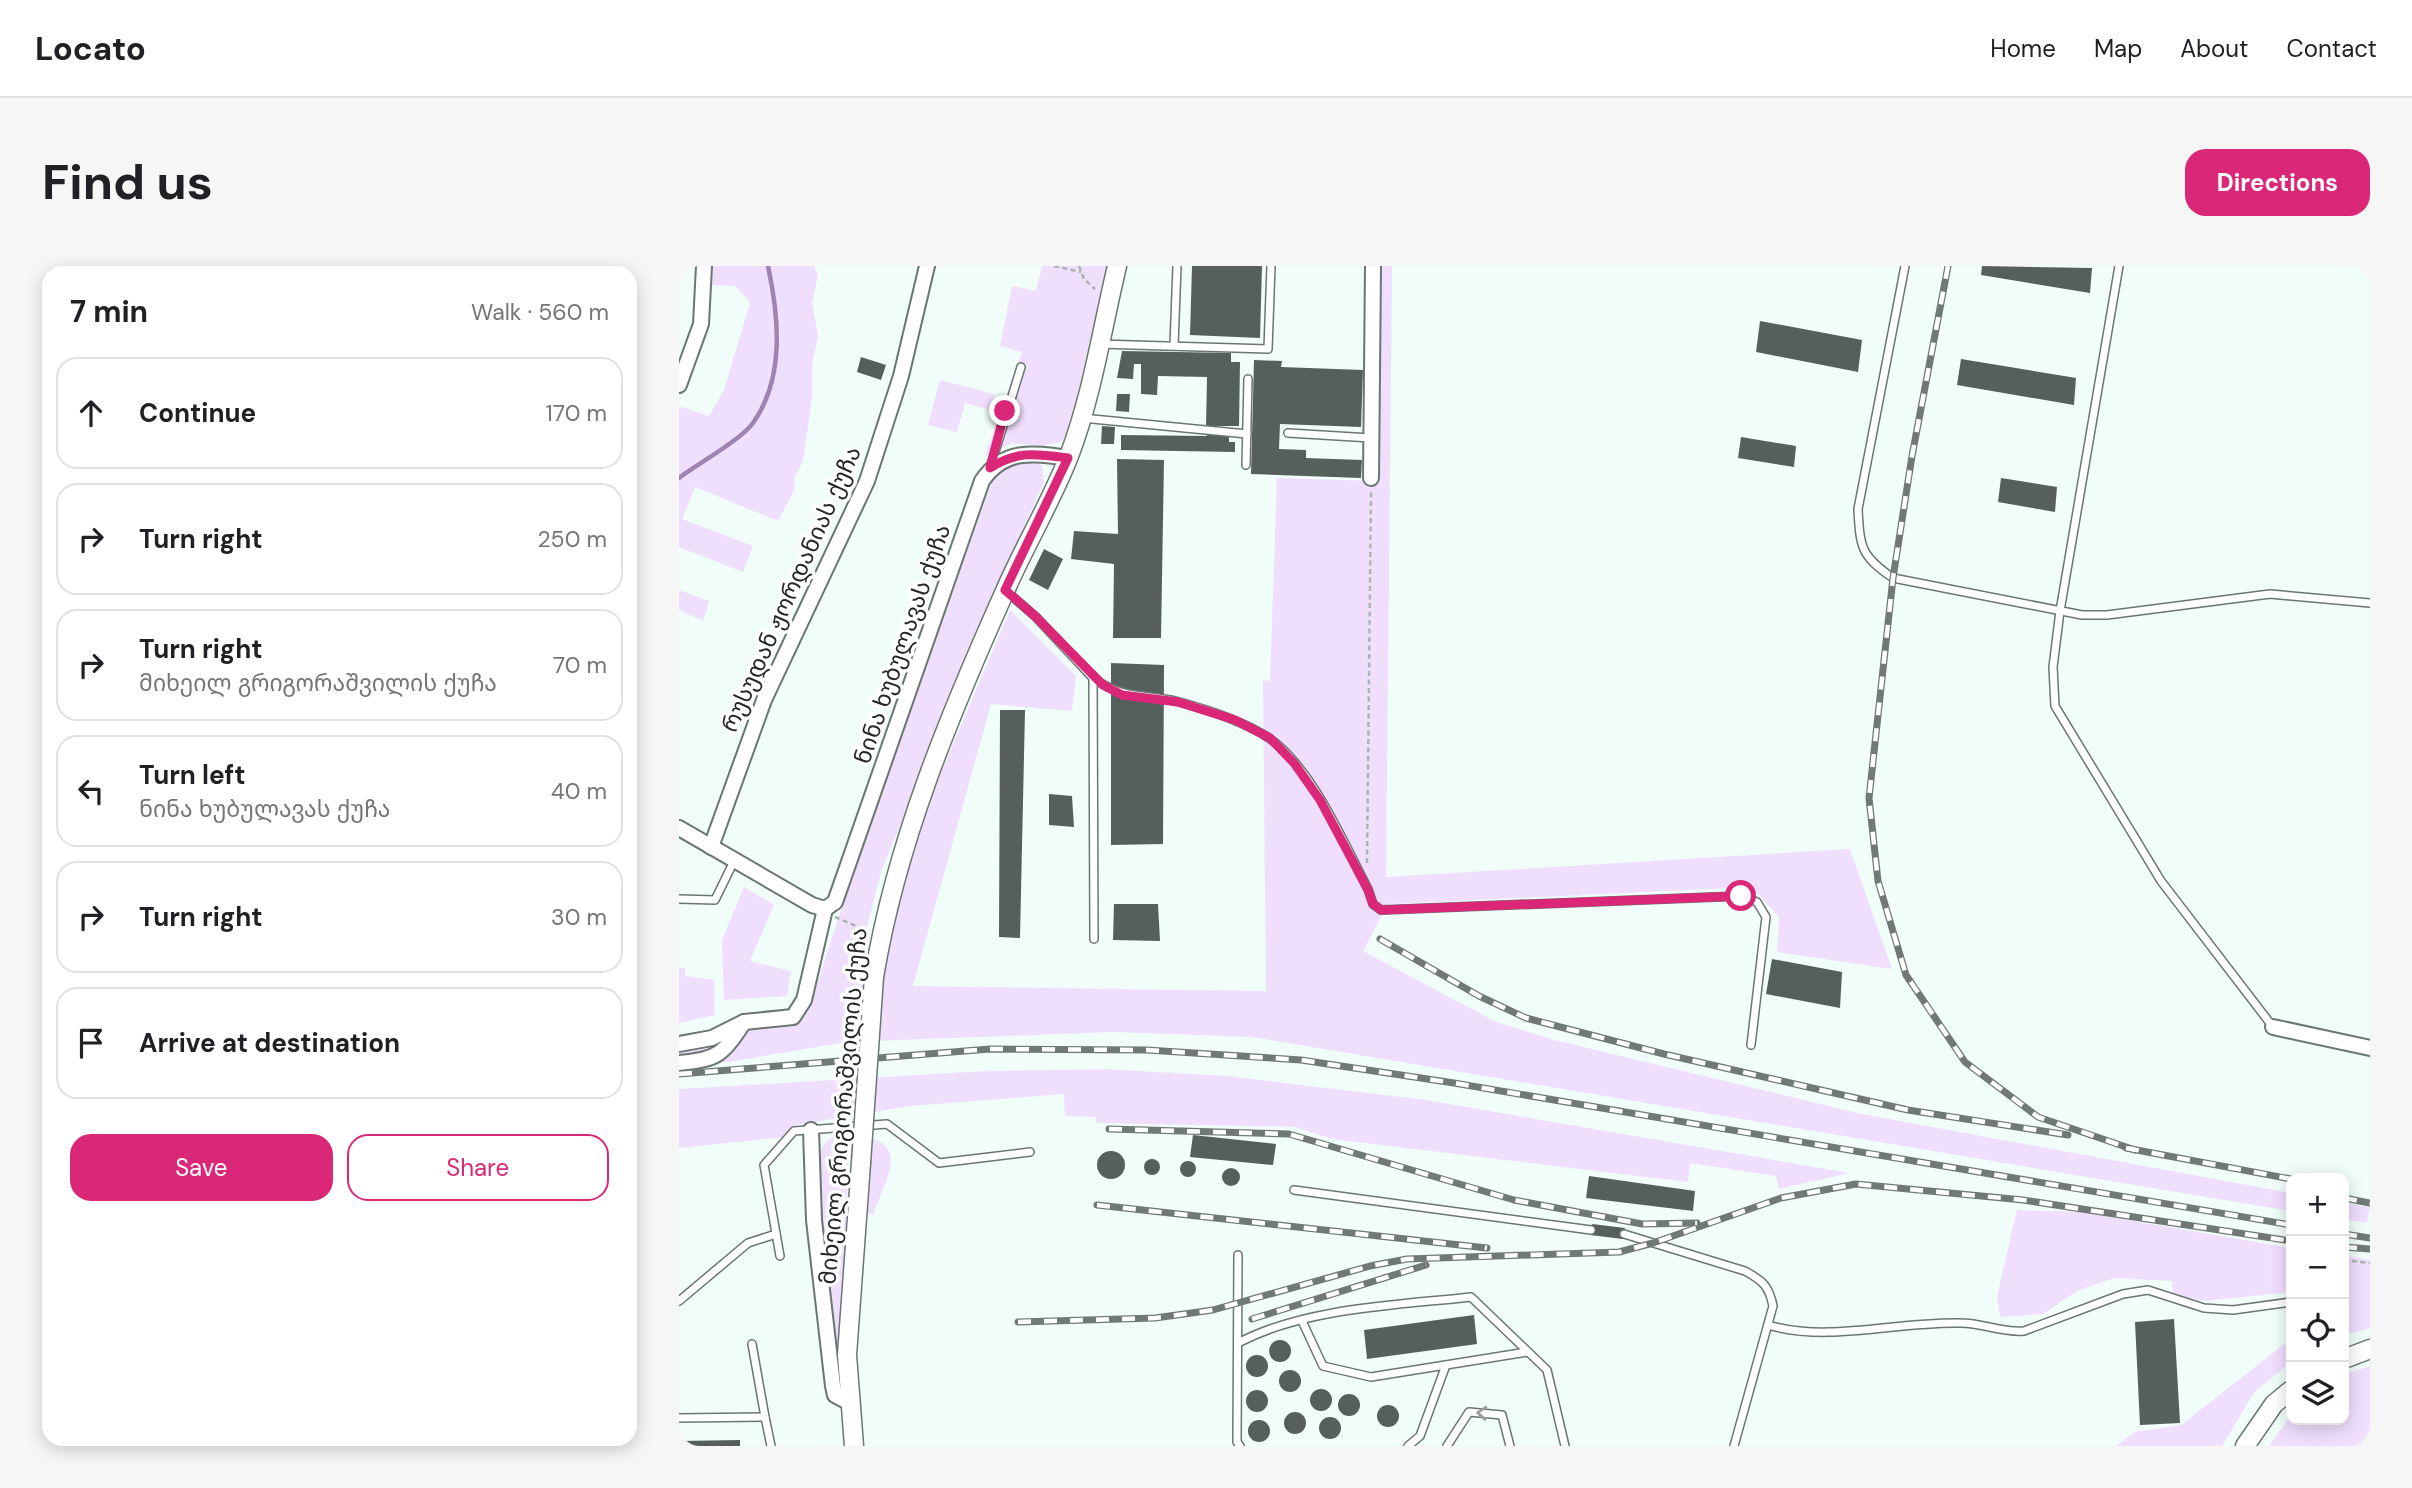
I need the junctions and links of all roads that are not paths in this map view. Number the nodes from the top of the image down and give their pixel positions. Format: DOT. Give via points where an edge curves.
graph roads {
  1 [pos="704,266"];
  2 [pos="927,266"];
  3 [pos="1117,266"];
  4 [pos="1177,266"];
  5 [pos="1271,266"];
  6 [pos="1373,266"];
  7 [pos="1905,266"];
  8 [pos="2119,266"];
  9 [pos="1099,344"];
  10 [pos="1174,345"];
  11 [pos="1021,367"];
  12 [pos="1248,379"];
  13 [pos="679,385"];
  14 [pos="1081,417"];
  15 [pos="1288,433"];
  16 [pos="1247,434"];
  17 [pos="1371,438"];
  18 [pos="1068,458"];
  19 [pos="1246,465"];
  20 [pos="990,468"];
  21 [pos="1371,478"];
  22 [pos="1005,590"];
  23 [pos="2370,603"];
  24 [pos="2060,611"];
  25 [pos="1093,678"];
  26 [pos="679,828"];
  27 [pos="711,847"];
  28 [pos="734,860"];
  29 [pos="679,899"];
  30 [pos="825,911"];
  31 [pos="1094,939"];
  32 [pos="744,1022"];
  33 [pos="2273,1027"];
  34 [pos="679,1044"];
  35 [pos="1751,1045"];
  36 [pos="2370,1048"];
  37 [pos="679,1063"];
  38 [pos="811,1130"];
  39 [pos="1030,1152"];
  40 [pos="1294,1190"];
  41 [pos="1591,1230"];
  42 [pos="776,1234"];
  43 [pos="1624,1234"];
  44 [pos="1238,1255"];
  45 [pos="780,1256"];
  46 [pos="679,1301"];
  47 [pos="2286,1303"];
  48 [pos="1302,1321"];
  49 [pos="1768,1325"];
  50 [pos="1240,1342"];
  51 [pos="752,1344"];
  52 [pos="2370,1349"];
  53 [pos="1527,1352"];
  54 [pos="2349,1357"];
  55 [pos="1445,1365"];
  56 [pos="2286,1394"];
  57 [pos="850,1403"];
  58 [pos="765,1417"];
  59 [pos="679,1418"];
  60 [pos="771,1446"];
  61 [pos="854,1446"];
  62 [pos="1240,1446"];
  63 [pos="1408,1446"];
  64 [pos="1447,1446"];
  65 [pos="1510,1446"];
  66 [pos="1565,1446"];
  67 [pos="1734,1446"];
  68 [pos="2245,1446"];
  1 -- 13 [label="street" via="701,324"];
  2 -- 27 [label="street, რუსუდან ჟორდანიას ქუჩა" via="901,376 867,481 764,700"];
  3 -- 9 [label="street, მიხეილ გრიგორაშვილის ქუჩა"];
  4 -- 10 [label="lane"];
  5 -- 10 [label="lane" via="1268,349"];
  6 -- 17 [label="street"];
  7 -- 24 [label="lane" via="1858,509 1859,536 1870,562 1893,578"];
  8 -- 24 [label="lane"];
  9 -- 10 [label="lane"];
  9 -- 14 [label="street, მიხეილ გრიგორაშვილის ქუჩა"];
  11 -- 20 [label="lane"];
  12 -- 16 [label="lane"];
  14 -- 16 [label="lane"];
  14 -- 18 [label="street, მიხეილ გრიგორაშვილის ქუჩა"];
  15 -- 17 [label="lane"];
  16 -- 19 [label="lane"];
  17 -- 21 [label="street"];
  18 -- 20 [label="street" via="1029,452"];
  18 -- 22 [label="street, მიხეილ გრიგორაშვილის ქუჩა"];
  20 -- 30 [label="street, ნინა ხუბულავას ქუჩა" via="843,883 835,902"];
  22 -- 25 [label="lane"];
  22 -- 57 [label="street, მიხეილ გრიგორაშვილის ქუჩა, bridge" via="898,864 881,936 874,976 846,1355"];
  23 -- 24 [label="lane" via="2270,594 2107,615"];
  24 -- 33 [label="lane" via="2053,667 2055,706 2161,881"];
  25 -- 31 [label="lane"];
  25 -- 35 [label="lane" via="1122,695 1178,702 1235,720 1270,738 1320,800 1373,904 1381,910 1676,896 1741,896 1757,902 1766,916 1765,942"];
  26 -- 27 [label="street"];
  27 -- 28 [label="street"];
  28 -- 29 [label="lane" via="715,900"];
  28 -- 30 [label="street"];
  30 -- 32 [label="street, ნინა ხუბულავას ქუჩა" via="804,1000 793,1017"];
  32 -- 34 [label="street, ნინა ხუბულავას ქუჩა" via="712,1038"];
  32 -- 37 [label="street" via="723,1053 710,1060"];
  33 -- 36 [label="street"];
  38 -- 39 [label="lane" via="887,1124 939,1163"];
  38 -- 42 [label="lane" via="794,1131 764,1165"];
  38 -- 57 [label="street" via="814,1220 832,1387 835,1395"];
  40 -- 41 [label="lane"];
  42 -- 45 [label="lane"];
  42 -- 46 [label="lane" via="748,1242"];
  43 -- 49 [label="lane" via="1763,1281 1773,1306"];
  44 -- 50 [label="lane" via="1235,1304"];
  47 -- 49 [label="lane" via="2233,1310 2204,1308 2148,1290 2123,1294 2009,1333 1965,1322 1799,1333"];
  48 -- 50 [label="lane" via="1264,1329"];
  48 -- 53 [label="lane" via="1471,1297"];
  48 -- 55 [label="lane" via="1324,1366 1371,1377"];
  49 -- 67 [label="lane"];
  50 -- 62 [label="lane"];
  51 -- 58 [label="lane"];
  52 -- 54 [label="street"];
  53 -- 55 [label="lane"];
  53 -- 66 [label="lane" via="1547,1370"];
  55 -- 63 [label="lane" via="1420,1436"];
  56 -- 68 [label="street"];
  57 -- 61 [label="street, მიხეილ გრიგორაშვილის ქუჩა"];
  58 -- 59 [label="lane"];
  58 -- 60 [label="lane"];
  65 -- 64 [label="lane, one-way" via="1502,1415 1469,1412"];
}
